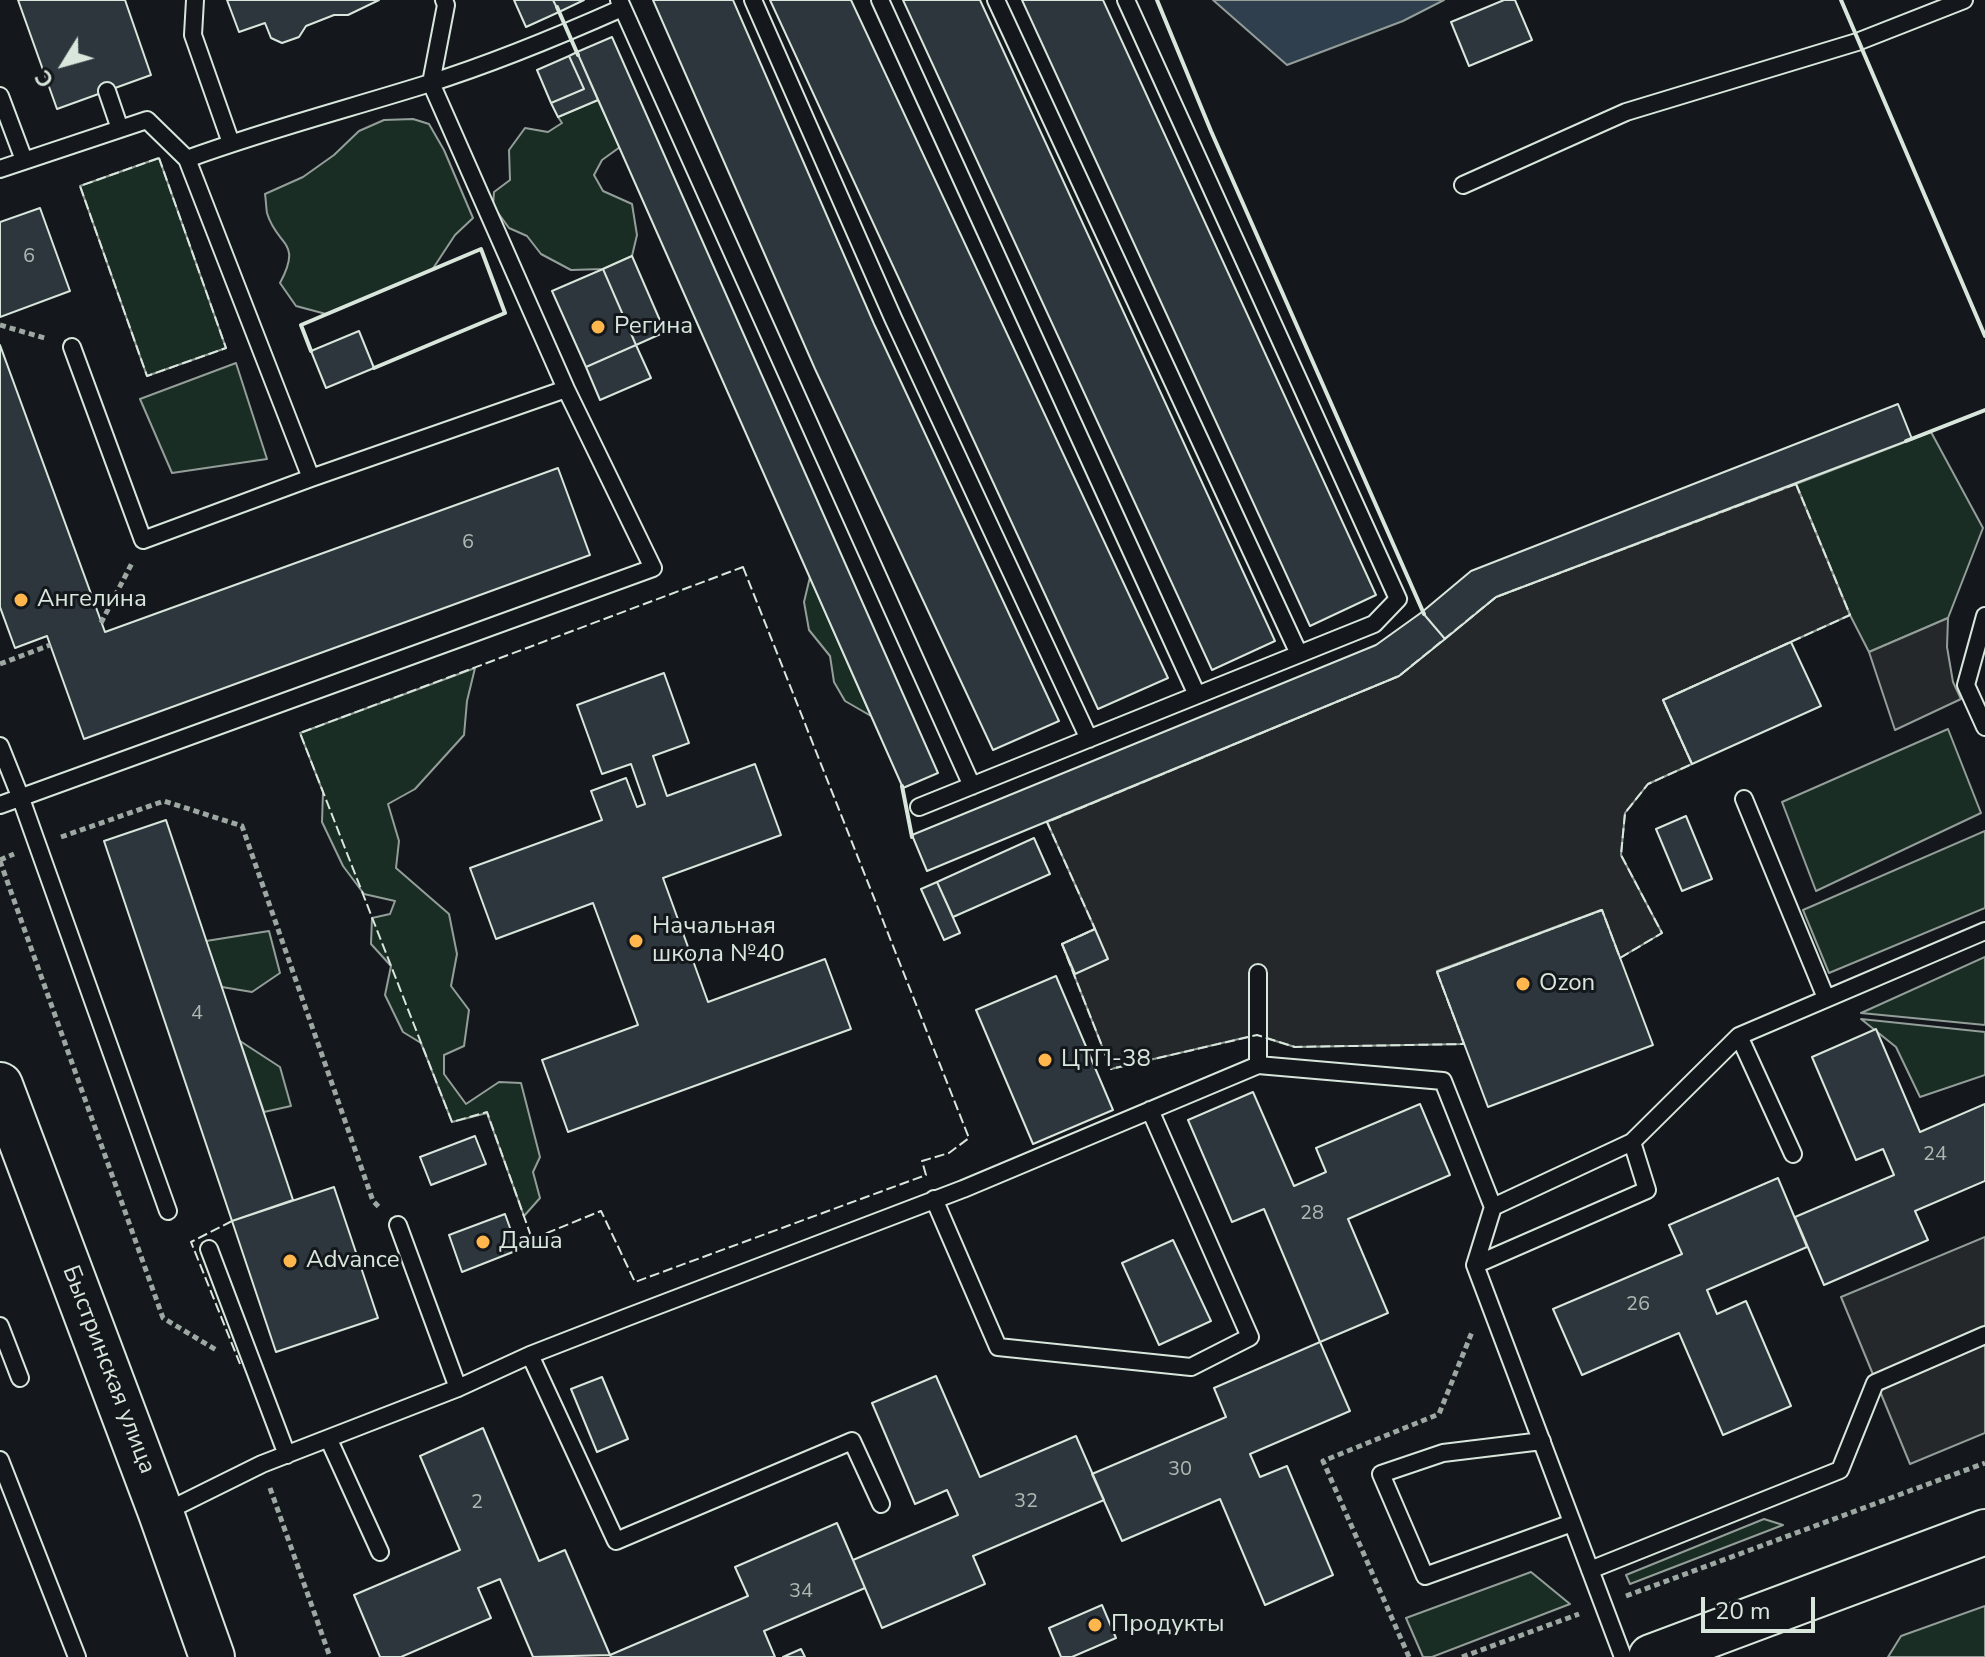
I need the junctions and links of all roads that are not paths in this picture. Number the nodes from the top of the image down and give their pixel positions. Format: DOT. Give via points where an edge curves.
graph roads {
  1 [pos="195,0"];
  2 [pos="444,0"];
  3 [pos="753,0"];
  4 [pos="880,0"];
  5 [pos="996,0"];
  6 [pos="1126,0"];
  7 [pos="1964,0"];
  8 [pos="620,4"];
  9 [pos="431,83"];
  10 [pos="107,91"];
  11 [pos="0,96"];
  12 [pos="120,129"];
  13 [pos="231,143"];
  14 [pos="187,159"];
  15 [pos="24,160"];
  16 [pos="0,169"];
  17 [pos="1463,185"];
  18 [pos="72,347"];
  19 [pos="566,389"];
  20 [pos="311,478"];
  21 [pos="1985,616"];
  22 [pos="1299,654"];
  23 [pos="1197,695"];
  24 [pos="1985,727"];
  25 [pos="1089,739"];
  26 [pos="0,746"];
  27 [pos="972,786"];
  28 [pos="20,796"];
  29 [pos="1744,799"];
  30 [pos="0,805"];
  31 [pos="919,807"];
  32 [pos="1985,931"];
  33 [pos="1258,973"];
  34 [pos="1826,998"];
  35 [pos="1739,1036"];
  36 [pos="1258,1065"];
  37 [pos="0,1085"];
  38 [pos="1150,1110"];
  39 [pos="1632,1142"];
  40 [pos="1793,1154"];
  41 [pos="934,1199"];
  42 [pos="1493,1207"];
  43 [pos="168,1211"];
  44 [pos="398,1225"];
  45 [pos="209,1249"];
  46 [pos="1475,1265"];
  47 [pos="0,1326"];
  48 [pos="1985,1335"];
  49 [pos="530,1355"];
  50 [pos="20,1378"];
  51 [pos="458,1388"];
  52 [pos="329,1440"];
  53 [pos="1542,1441"];
  54 [pos="287,1455"];
  55 [pos="0,1460"];
  56 [pos="881,1504"];
  57 [pos="161,1513"];
  58 [pos="1572,1523"];
  59 [pos="1985,1532"];
  60 [pos="380,1552"];
  61 [pos="1590,1570"];
  62 [pos="77,1657"];
  63 [pos="212,1657"];
  64 [pos="1623,1657"];
  65 [pos="1651,1657"];
  1 -- 13 [label="lane" via="193,35"];
  2 -- 9 [label="lane"];
  3 -- 25 [label="lane" via="893,318"];
  4 -- 23 [label="lane"];
  5 -- 22 [label="lane"];
  6 -- 22 [label="lane" via="1398,599 1374,624"];
  7 -- 17 [label="lane" via="1857,42 1626,112"];
  8 -- 9 [label="lane" via="567,33"];
  8 -- 27 [label="lane"];
  9 -- 13 [label="lane"];
  9 -- 19 [label="lane"];
  10 -- 12 [label="lane"];
  11 -- 15 [label="lane"];
  12 -- 14 [label="lane" via="147,120"];
  12 -- 15 [label="lane"];
  13 -- 14 [label="lane"];
  14 -- 20 [label="lane"];
  15 -- 16 [label="lane"];
  18 -- 20 [label="lane" via="143,540"];
  19 -- 20 [label="lane"];
  19 -- 28 [label="lane" via="653,568"];
  21 -- 24 [label="lane" via="1966,685"];
  22 -- 23 [label="lane"];
  23 -- 25 [label="lane"];
  25 -- 27 [label="lane"];
  26 -- 28 [label="lane"];
  27 -- 31 [label="lane"];
  28 -- 30 [label="lane"];
  28 -- 43 [label="lane"];
  29 -- 34 [label="lane"];
  32 -- 34 [label="lane"];
  33 -- 36 [label="lane"];
  34 -- 35 [label="lane"];
  35 -- 39 [label="lane"];
  35 -- 40 [label="lane"];
  36 -- 38 [label="lane"];
  36 -- 42 [label="lane" via="1443,1081"];
  37 -- 57 [label="main road, Быстринская улица" via="18,1150"];
  38 -- 41 [label="lane"];
  38 -- 41 [label="lane" via="1250,1337 1191,1367 998,1347"];
  39 -- 42 [label="lane"];
  39 -- 46 [label="lane" via="1647,1190"];
  41 -- 49 [label="lane"];
  42 -- 46 [label="lane"];
  44 -- 51 [label="lane"];
  45 -- 54 [label="lane"];
  46 -- 53 [label="lane"];
  47 -- 50 [label="lane"];
  48 -- 61 [label="lane" via="1875,1383 1840,1470"];
  49 -- 51 [label="lane"];
  49 -- 56 [label="lane" via="616,1541 852,1441"];
  51 -- 52 [label="lane"];
  52 -- 54 [label="lane"];
  52 -- 60 [label="lane"];
  53 -- 58 [label="lane"];
  53 -- 58 [label="lane" via="1443,1453 1381,1474 1425,1576"];
  54 -- 57 [label="lane"];
  55 -- 62 [label="lane"];
  57 -- 63 [label="main road, Быстринская улица"];
  58 -- 61 [label="lane"];
  59 -- 65 [label="main road"];
  61 -- 64 [label="lane"];
}
